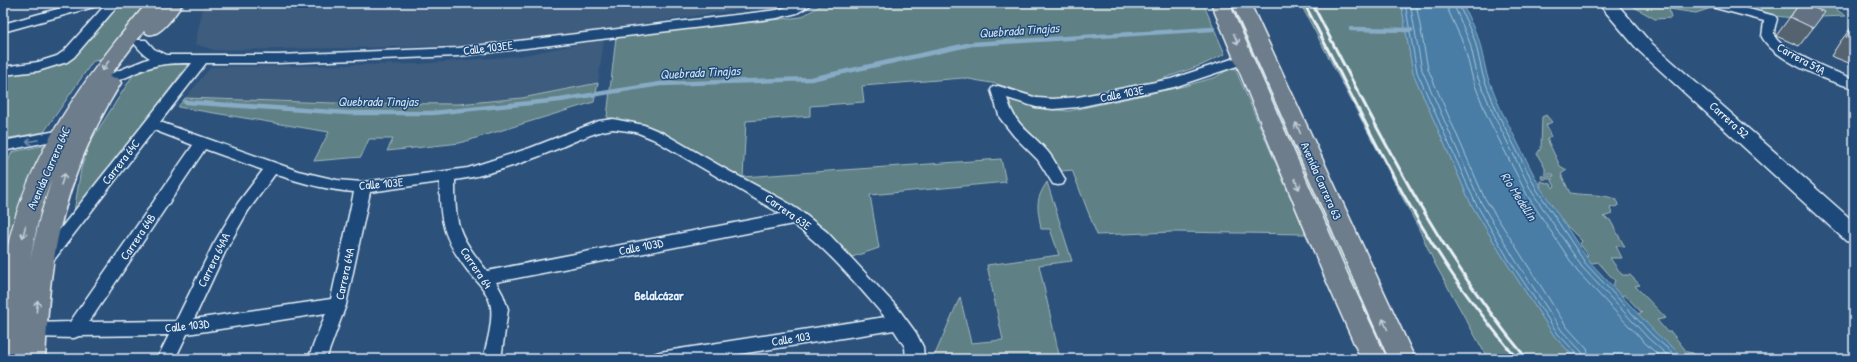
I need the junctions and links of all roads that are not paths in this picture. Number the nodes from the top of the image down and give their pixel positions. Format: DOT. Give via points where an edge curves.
graph roads {
  1 [pos="94,3"];
  2 [pos="114,3"];
  3 [pos="157,3"];
  4 [pos="174,3"];
  5 [pos="808,3"];
  6 [pos="1220,3"];
  7 [pos="1241,3"];
  8 [pos="1607,3"];
  9 [pos="1712,3"];
  10 [pos="3,28"];
  11 [pos="141,43"];
  12 [pos="165,58"];
  13 [pos="202,58"];
  14 [pos="1244,59"];
  15 [pos="3,71"];
  16 [pos="115,76"];
  17 [pos="1854,84"];
  18 [pos="150,124"];
  19 [pos="613,124"];
  20 [pos="62,135"];
  21 [pos="202,143"];
  22 [pos="3,146"];
  23 [pos="272,168"];
  24 [pos="448,176"];
  25 [pos="1058,180"];
  26 [pos="363,187"];
  27 [pos="798,217"];
  28 [pos="1854,235"];
  29 [pos="41,265"];
  30 [pos="484,278"];
  31 [pos="9,282"];
  32 [pos="338,305"];
  33 [pos="898,322"];
  34 [pos="181,328"];
  35 [pos="35,330"];
  36 [pos="74,331"];
  37 [pos="6,359"];
  38 [pos="32,359"];
  39 [pos="166,359"];
  40 [pos="317,359"];
  41 [pos="492,359"];
  42 [pos="660,359"];
  43 [pos="915,359"];
  44 [pos="1374,359"];
  45 [pos="1402,359"];
  1 -- 10 [label="street"];
  2 -- 15 [label="street" via="69,54 55,62"];
  3 -- 20 [label="main road, Avenida Carrera 64C, one-way" via="107,63"];
  4 -- 11 [label="main road, Avenida Carrera 64C"];
  5 -- 13 [label="street, Calle 103EE" via="777,14 458,52 278,59"];
  6 -- 14 [label="main road, Avenida Carrera 63, one-way"];
  45 -- 7 [label="main road, Avenida Carrera 63, one-way"];
  8 -- 28 [label="main road, Carrera 52" via="1644,46"];
  9 -- 17 [label="street, Carrera 51A" via="1771,20 1767,32 1771,42 1835,77"];
  11 -- 12 [label="street, Calle 103EE" via="149,52"];
  11 -- 16 [label="main road, Avenida Carrera 64C"];
  12 -- 13 [label="street, Calle 103EE"];
  12 -- 16 [label="street, Calle 103EE" via="145,63"];
  13 -- 18 [label="street, Carrera 64C"];
  14 -- 25 [label="street, Calle 103E" via="1174,83 1078,102 1036,102 998,90 1005,115 1043,156"];
  14 -- 44 [label="main road, Avenida Carrera 63, one-way" via="1334,273"];
  29 -- 16 [label="main road, Avenida Carrera 64C, one-way" via="56,198 75,146"];
  18 -- 21 [label="street, Calle 103E"];
  18 -- 29 [label="street, Carrera 64C"];
  19 -- 24 [label="street, Calle 103E" via="582,132 502,164"];
  19 -- 27 [label="street, Carrera 63E" via="639,128 658,136"];
  20 -- 22 [label="street, one-way"];
  20 -- 31 [label="main road, Avenida Carrera 64C, one-way" via="36,189"];
  21 -- 23 [label="street, Calle 103E"];
  21 -- 36 [label="street, Carrera 64B"];
  23 -- 26 [label="street, Calle 103E" via="316,181"];
  23 -- 34 [label="street, Carrera 64AA" via="243,207 222,243"];
  24 -- 26 [label="street, Calle 103E"];
  24 -- 30 [label="street, Carrera 64" via="447,207 452,232"];
  26 -- 32 [label="street, Carrera 64A"];
  27 -- 30 [label="street, Calle 103D"];
  27 -- 33 [label="street, Carrera 63E" via="845,260"];
  35 -- 29 [label="main road, Avenida Carrera 64C, one-way"];
  30 -- 41 [label="street, Carrera 64" via="500,306"];
  31 -- 37 [label="main road, Avenida Carrera 64C"];
  32 -- 34 [label="street, Calle 103D"];
  32 -- 40 [label="street, Carrera 64A"];
  33 -- 42 [label="street, Calle 103"];
  33 -- 43 [label="street, Carrera 63E" via="910,338"];
  34 -- 36 [label="street, Calle 103D"];
  34 -- 39 [label="street, Carrera 64AA"];
  35 -- 36 [label="street, Calle 103D"];
  35 -- 38 [label="main road, Avenida Carrera 64C"];
}
